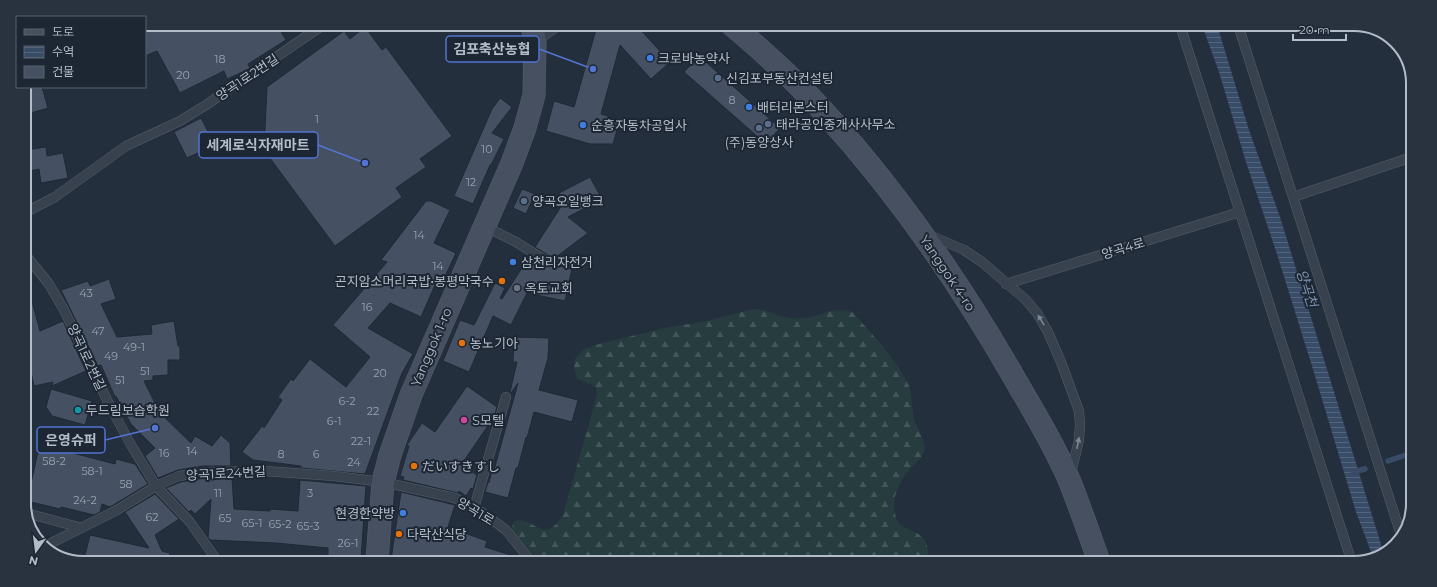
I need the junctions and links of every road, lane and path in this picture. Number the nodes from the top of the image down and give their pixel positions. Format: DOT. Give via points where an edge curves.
graph roads {
  1 [pos="314,31"];
  2 [pos="739,31"];
  3 [pos="1182,31"];
  4 [pos="1240,31"];
  5 [pos="534,34"];
  6 [pos="1406,159"];
  7 [pos="1293,197"];
  8 [pos="31,209"];
  9 [pos="1240,212"];
  10 [pos="484,226"];
  11 [pos="921,232"];
  12 [pos="545,260"];
  13 [pos="31,262"];
  14 [pos="1006,284"];
  15 [pos="506,397"];
  16 [pos="1069,481"];
  17 [pos="383,482"];
  18 [pos="156,486"];
  19 [pos="474,508"];
  20 [pos="32,515"];
  21 [pos="82,528"];
  22 [pos="1399,530"];
  23 [pos="56,541"];
  24 [pos="214,556"];
  25 [pos="377,556"];
  26 [pos="527,556"];
  27 [pos="1097,556"];
  28 [pos="1350,556"];
  1 -- 8 [label="lane, 양곡1로2번길" via="200,109 126,146 55,197"];
  2 -- 11 [label="main road, Yanggok 4-ro" via="823,110 865,159"];
  3 -- 9 [label="lane"];
  4 -- 7 [label="lane"];
  5 -- 10 [label="main road, Yanggok 1-ro" via="534,95 512,163"];
  6 -- 7 [label="lane"];
  7 -- 22 [label="lane"];
  9 -- 14 [label="lane, 양곡4로"];
  9 -- 28 [label="lane"];
  10 -- 12 [label="lane"];
  10 -- 17 [label="main road, Yanggok 1-ro" via="411,395"];
  11 -- 14 [label="lane" via="964,250"];
  11 -- 16 [label="main road, Yanggok 4-ro" via="994,343 1047,436"];
  13 -- 18 [label="lane, 양곡1로2번길" via="49,284 64,310 109,404"];
  16 -- 14 [label="lane, one-way" via="1079,440 1079,411 1075,398 1037,313 1025,299"];
  15 -- 19 [label="lane"];
  16 -- 27 [label="main road, Yanggok 4-ro"];
  17 -- 18 [label="lane, 양곡1로24번길" via="265,471 218,471 179,476"];
  17 -- 19 [label="lane, 양곡1로" via="455,498"];
  17 -- 25 [label="main road, Yanggok 1-ro"];
  18 -- 21 [label="lane, 양곡1로24번길"];
  18 -- 24 [label="lane, 양곡1로2번길" via="190,522"];
  19 -- 26 [label="lane, 양곡1로" via="506,530"];
  20 -- 21 [label="lane"];
  21 -- 23 [label="lane, 양곡1로24번길"];
}
